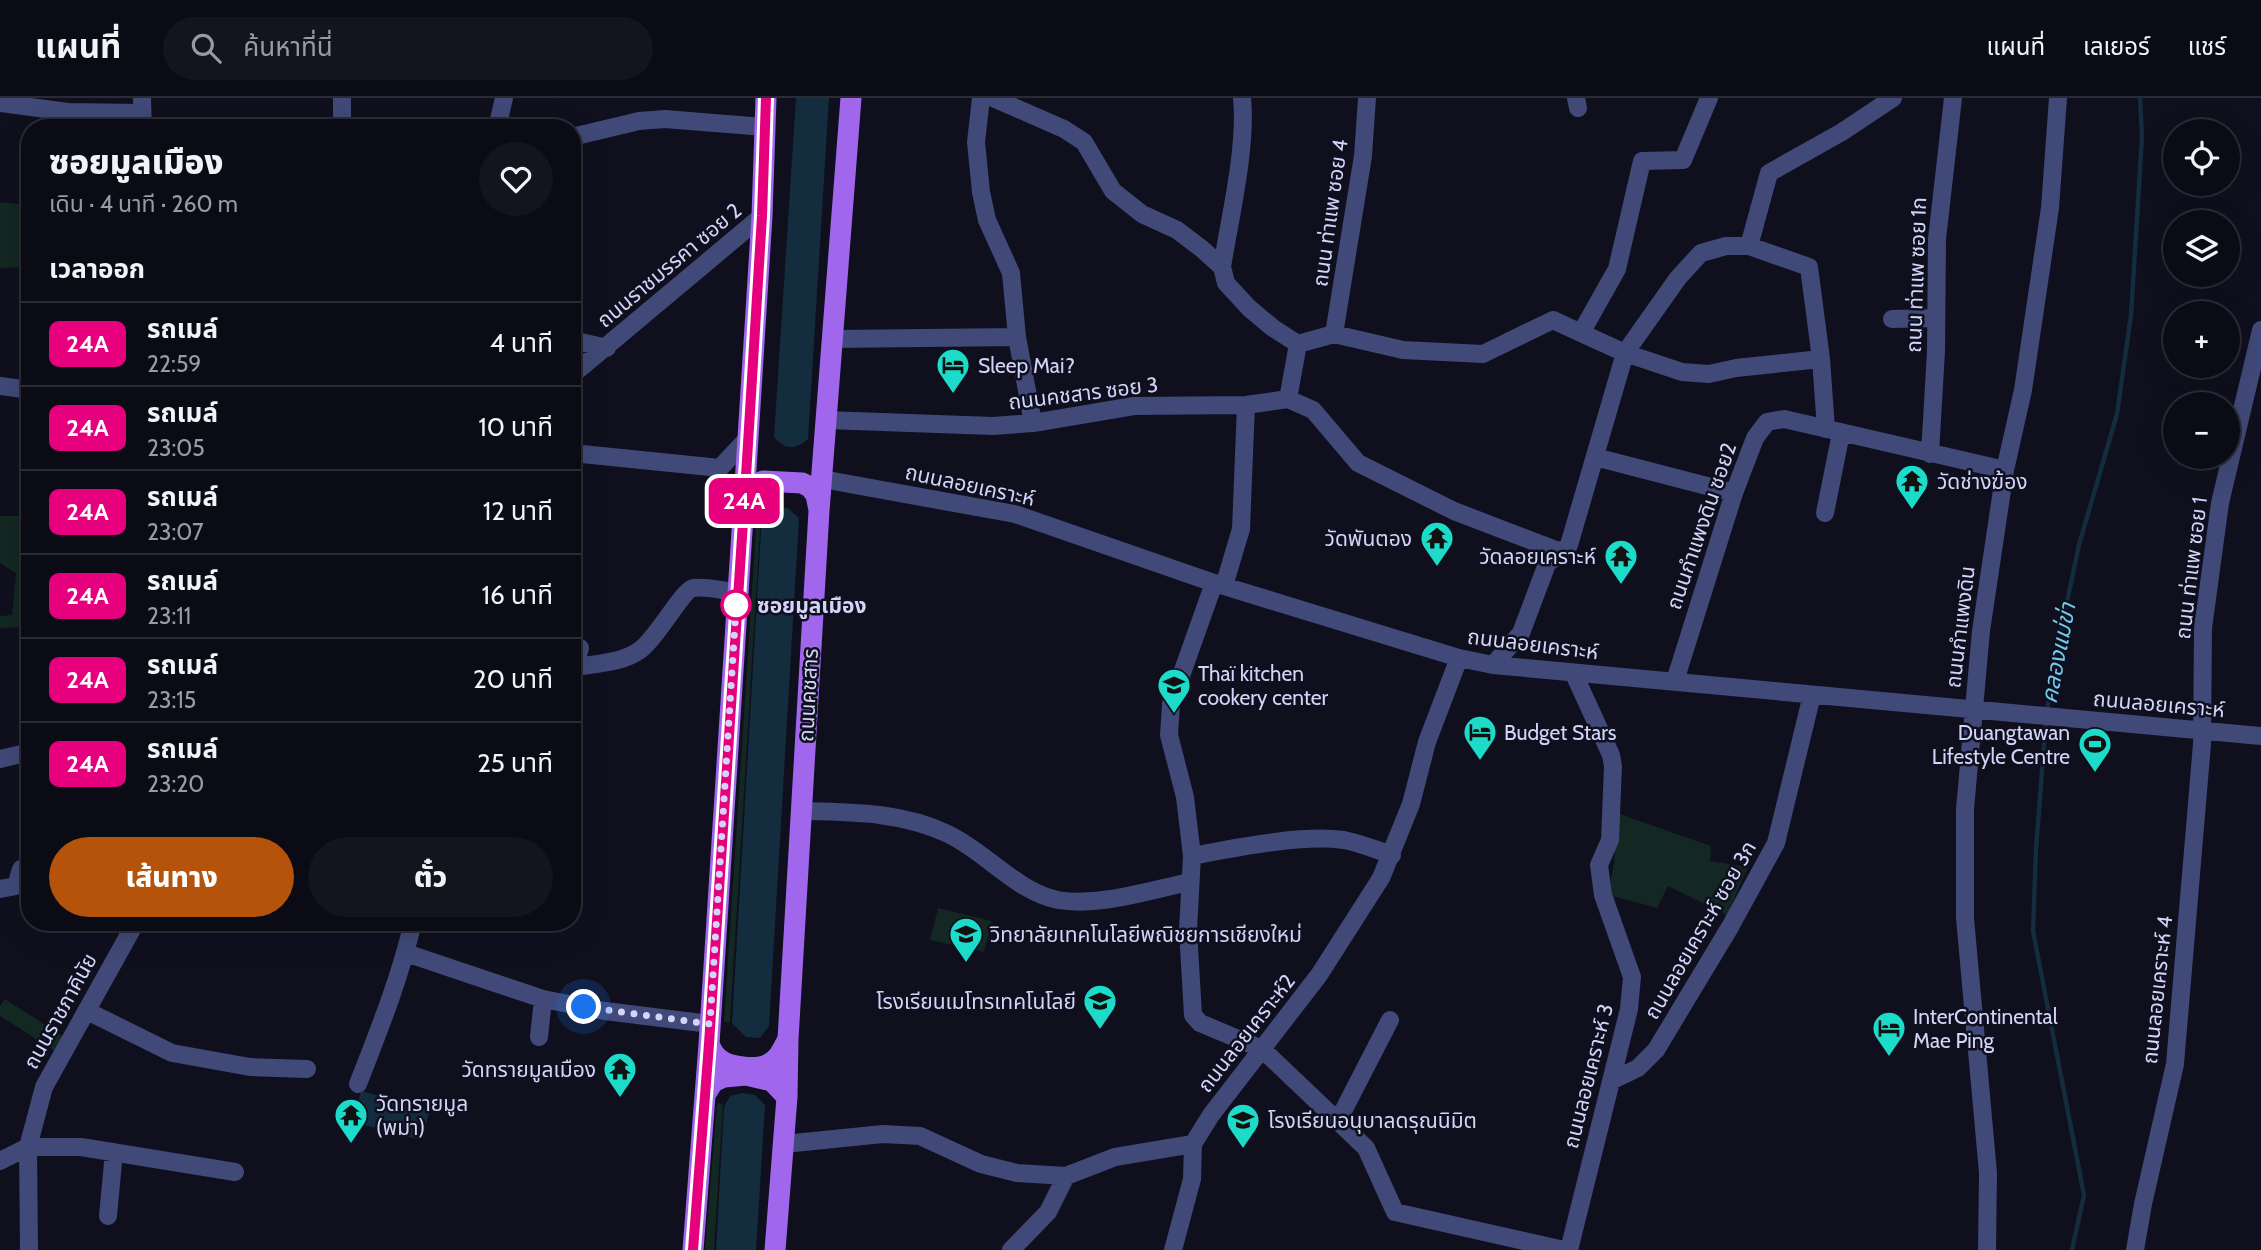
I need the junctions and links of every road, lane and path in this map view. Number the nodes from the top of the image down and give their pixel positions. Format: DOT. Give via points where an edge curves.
graph roads {
  1 [pos="342,98"];
  2 [pos="504,98"];
  3 [pos="766,98"];
  4 [pos="851,98"];
  5 [pos="981,98"];
  6 [pos="993,98"];
  7 [pos="1242,98"];
  8 [pos="1367,98"];
  9 [pos="1709,98"];
  10 [pos="1893,98"];
  11 [pos="1953,98"];
  12 [pos="2058,98"];
  13 [pos="0,103"];
  14 [pos="142,113"];
  15 [pos="342,119"];
  16 [pos="498,119"];
  17 [pos="765,127"];
  18 [pos="581,135"];
  19 [pos="762,216"];
  20 [pos="1749,246"];
  21 [pos="1222,267"];
  22 [pos="1936,318"];
  23 [pos="1892,319"];
  24 [pos="2261,330"];
  25 [pos="1581,333"];
  26 [pos="1334,334"];
  27 [pos="1017,337"];
  28 [pos="832,339"];
  29 [pos="581,342"];
  30 [pos="1298,344"];
  31 [pos="607,348"];
  32 [pos="1625,354"];
  33 [pos="1821,359"];
  34 [pos="581,368"];
  35 [pos="0,386"];
  36 [pos="21,389"];
  37 [pos="1289,399"];
  38 [pos="1246,405"];
  39 [pos="826,420"];
  40 [pos="1033,423"];
  41 [pos="1834,431"];
  42 [pos="748,438"];
  43 [pos="581,454"];
  44 [pos="1930,454"];
  45 [pos="823,456"];
  46 [pos="1595,457"];
  47 [pos="2005,470"];
  48 [pos="822,479"];
  49 [pos="1734,493"];
  50 [pos="744,505"];
  51 [pos="819,511"];
  52 [pos="1825,513"];
  53 [pos="1562,552"];
  54 [pos="1219,585"];
  55 [pos="737,592"];
  56 [pos="1521,633"];
  57 [pos="1459,658"];
  58 [pos="1493,665"];
  59 [pos="581,667"];
  60 [pos="1527,670"];
  61 [pos="1574,674"];
  62 [pos="1675,681"];
  63 [pos="1812,695"];
  64 [pos="1972,710"];
  65 [pos="2203,731"];
  66 [pos="2261,736"];
  67 [pos="21,754"];
  68 [pos="0,759"];
  69 [pos="802,811"];
  70 [pos="1391,855"];
  71 [pos="1192,856"];
  72 [pos="21,869"];
  73 [pos="1190,882"];
  74 [pos="0,889"];
  75 [pos="131,931"];
  76 [pos="411,931"];
  77 [pos="406,953"];
  78 [pos="543,999"];
  79 [pos="87,1011"];
  80 [pos="1390,1020"];
  81 [pos="709,1034"];
  82 [pos="539,1037"];
  83 [pos="788,1039"];
  84 [pos="1262,1049"];
  85 [pos="307,1069"];
  86 [pos="1611,1082"];
  87 [pos="358,1084"];
  88 [pos="705,1095"];
  89 [pos="787,1097"];
  90 [pos="1338,1121"];
  91 [pos="784,1144"];
  92 [pos="1193,1144"];
  93 [pos="28,1147"];
  94 [pos="114,1152"];
  95 [pos="0,1161"];
  96 [pos="235,1172"];
  97 [pos="1066,1176"];
  98 [pos="108,1216"];
  99 [pos="29,1250"];
  100 [pos="693,1250"];
  101 [pos="775,1250"];
  102 [pos="1011,1250"];
  103 [pos="1173,1250"];
  104 [pos="1566,1250"];
  105 [pos="1987,1250"];
  106 [pos="2135,1250"];
  1 -- 15 [label="street"];
  2 -- 16 [label="street"];
  3 -- 17 [label="main road"];
  4 -- 28 [label="main road, ถนนคชสาร"];
  5 -- 27 [label="street" via="976,142 981,192 987,220 1011,273"];
  6 -- 21 [label="street" via="1084,142 1113,191 1142,214 1177,230"];
  7 -- 21 [label="street"];
  8 -- 26 [label="street, ถนน ท่าแพ ซอย 4" via="1363,156"];
  9 -- 25 [label="street" via="1683,160 1642,161 1617,269"];
  10 -- 20 [label="street" via="1769,173"];
  11 -- 22 [label="street, ถนน ท่าแพ ซอย 1ก" via="1937,239"];
  12 -- 47 [label="street, ถนนกำแพงดิน" via="2050,208 2023,390"];
  13 -- 14 [label="street"];
  17 -- 18 [label="street" via="665,119"];
  17 -- 19 [label="main road"];
  19 -- 31 [label="street, ถนนราชมรรคา ซอย 2"];
  19 -- 42 [label="main road"];
  20 -- 32 [label="street" via="1701,253"];
  20 -- 33 [label="street" via="1809,267"];
  21 -- 30 [label="street" via="1226,283 1249,308"];
  22 -- 23 [label="street"];
  22 -- 44 [label="street, ถนน ท่าแพ ซอย 1ก"];
  24 -- 65 [label="street, ถนน ท่าแพ ซอย 1" via="2220,503 2203,628"];
  25 -- 26 [label="street" via="1553,320 1483,354 1403,350"];
  25 -- 32 [label="street"];
  26 -- 30 [label="street"];
  27 -- 28 [label="street"];
  27 -- 40 [label="street"];
  28 -- 39 [label="main road, ถนนคชสาร"];
  29 -- 31 [label="street"];
  30 -- 37 [label="street"];
  31 -- 34 [label="street, ถนนราชมรรคา ซอย 2"];
  32 -- 33 [label="street" via="1682,372 1709,374"];
  32 -- 46 [label="street"];
  33 -- 41 [label="street"];
  35 -- 36 [label="street"];
  37 -- 38 [label="street, ถนนคชสาร ซอย 3"];
  37 -- 53 [label="street" via="1313,410 1358,463 1454,511"];
  38 -- 40 [label="street, ถนนคชสาร ซอย 3" via="1135,406"];
  38 -- 54 [label="street" via="1241,529"];
  39 -- 40 [label="street, ถนนคชสาร ซอย 3" via="993,426"];
  39 -- 45 [label="main road, ถนนคชสาร"];
  41 -- 44 [label="street, ถนนกำแพงดิน ซอย2"];
  41 -- 49 [label="street, ถนนกำแพงดิน ซอย2" via="1784,419 1767,422 1755,438"];
  41 -- 52 [label="street"];
  42 -- 43 [label="street" via="720,468"];
  42 -- 45 [label="main road" via="754,460 768,468 810,469"];
  42 -- 50 [label="main road"];
  44 -- 47 [label="street, ถนนกำแพงดิน ซอย2"];
  45 -- 48 [label="main road, ถนนคชสาร"];
  46 -- 49 [label="street"];
  46 -- 53 [label="street" via="1569,545"];
  47 -- 64 [label="street, ถนนกำแพงดิน"];
  48 -- 51 [label="main road, ถนนคชสาร"];
  48 -- 54 [label="street, ถนนลอยเคราะห์" via="1014,514"];
  49 -- 62 [label="street, ถนนกำแพงดิน ซอย2"];
  50 -- 51 [label="main road" via="747,492 762,481 802,483 816,495"];
  50 -- 55 [label="main road"];
  51 -- 69 [label="main road, ถนนคชสาร"];
  53 -- 56 [label="street" via="1547,564"];
  54 -- 57 [label="street, ถนนลอยเคราะห์"];
  54 -- 71 [label="street" via="1171,704 1169,735 1185,797"];
  55 -- 59 [label="street" via="692,588 640,650 622,659"];
  55 -- 81 [label="main road"];
  56 -- 58 [label="street"];
  56 -- 60 [label="street"];
  57 -- 58 [label="street, ถนนลอยเคราะห์"];
  57 -- 70 [label="street, ถนนลอยเคราะห์2"];
  58 -- 60 [label="street, ถนนลอยเคราะห์"];
  60 -- 61 [label="street, ถนนลอยเคราะห์"];
  61 -- 62 [label="street, ถนนลอยเคราะห์"];
  61 -- 86 [label="street, ถนนลอยเคราะห์ 3" via="1613,766 1610,841 1600,865 1603,895 1632,977"];
  62 -- 63 [label="street, ถนนลอยเคราะห์"];
  63 -- 64 [label="street, ถนนลอยเคราะห์"];
  63 -- 86 [label="street, ถนนลอยเคราะห์ ซอย 3ก" via="1776,843 1656,1050 1638,1068"];
  64 -- 65 [label="street, ถนนลอยเคราะห์"];
  64 -- 105 [label="street, ถนนกำแพงดิน" via="1965,809 1965,918 1987,1173"];
  65 -- 66 [label="street, ถนนลอยเคราะห์"];
  65 -- 106 [label="street, ถนนลอยเคราะห์ 4" via="2175,1064"];
  67 -- 68 [label="street"];
  69 -- 73 [label="street" via="870,812 920,824 948,834 1028,888 1055,899 1085,903"];
  69 -- 83 [label="main road, ถนนคชสาร"];
  70 -- 71 [label="street" via="1321,839"];
  70 -- 84 [label="street, ถนนลอยเคราะห์2" via="1319,975"];
  71 -- 73 [label="street"];
  72 -- 74 [label="street" via="16,886"];
  73 -- 84 [label="street" via="1193,1015 1200,1023"];
  75 -- 79 [label="street, ถนนราชภาคินัย"];
  76 -- 77 [label="street"];
  77 -- 78 [label="street"];
  77 -- 87 [label="street"];
  78 -- 81 [label="street"];
  78 -- 82 [label="street"];
  79 -- 85 [label="street" via="172,1053 250,1067"];
  79 -- 93 [label="street, ถนนราชภาคินัย" via="44,1087"];
  80 -- 90 [label="street"];
  81 -- 83 [label="main road" via="713,1054 729,1065 770,1064"];
  81 -- 88 [label="main road"];
  83 -- 89 [label="main road, ถนนคชสาร"];
  84 -- 90 [label="street"];
  84 -- 92 [label="street, ถนนลอยเคราะห์2"];
  86 -- 104 [label="street, ถนนลอยเคราะห์ 3"];
  88 -- 89 [label="main road" via="713,1082 746,1075 772,1081"];
  88 -- 100 [label="main road"];
  89 -- 91 [label="main road, ถนนคชสาร"];
  90 -- 104 [label="street" via="1366,1148 1395,1212"];
  91 -- 97 [label="street" via="883,1134 920,1136 981,1164 1017,1173"];
  91 -- 101 [label="main road, ถนนคชสาร"];
  92 -- 97 [label="street" via="1115,1157"];
  92 -- 103 [label="street" via="1192,1179"];
  93 -- 94 [label="street"];
  93 -- 95 [label="street"];
  93 -- 99 [label="street, ถนนราชภาคินัย"];
  94 -- 96 [label="street"];
  94 -- 98 [label="street"];
  97 -- 102 [label="street" via="1048,1212"];
}
